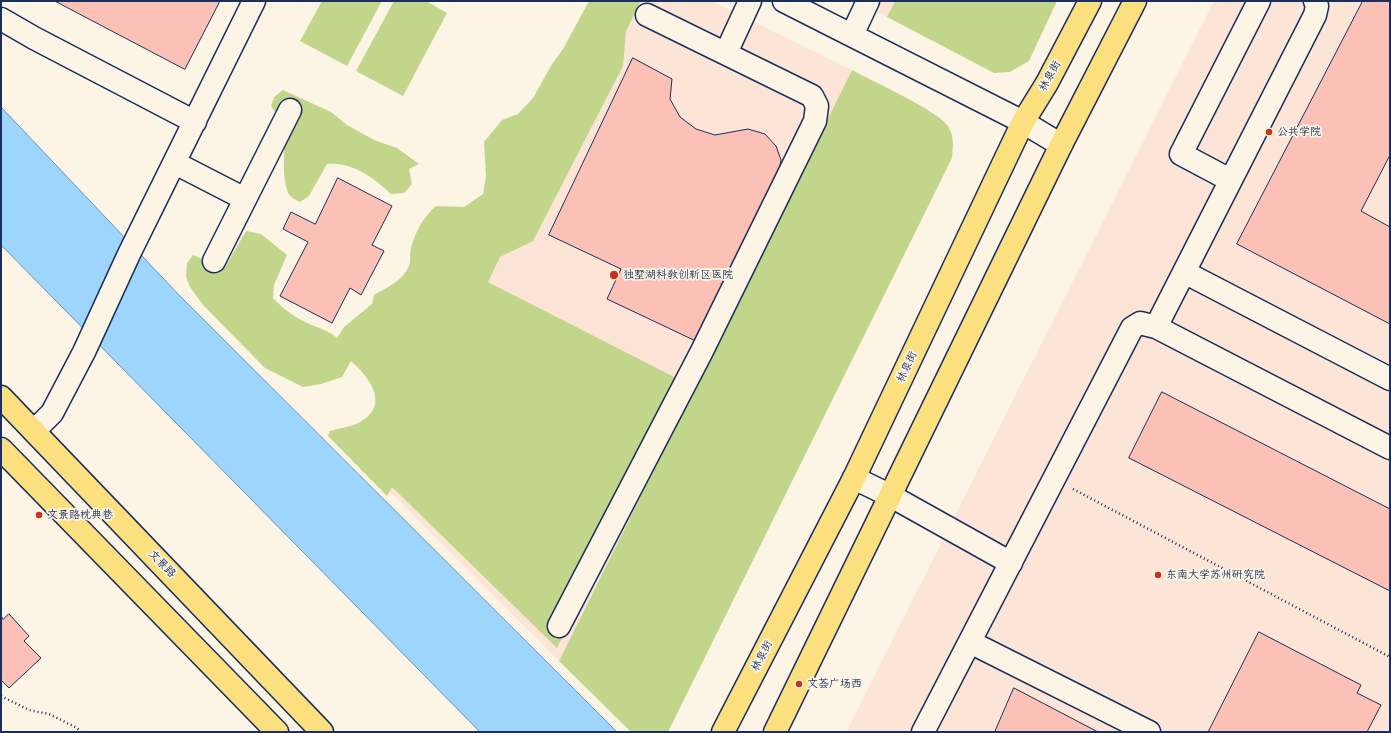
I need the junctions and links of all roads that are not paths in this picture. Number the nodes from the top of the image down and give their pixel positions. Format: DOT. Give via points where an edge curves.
graph roads {
  1 [pos="254,1"];
  2 [pos="750,1"];
  3 [pos="784,1"];
  4 [pos="868,1"];
  5 [pos="1090,1"];
  6 [pos="1135,1"];
  7 [pos="1259,1"];
  8 [pos="1315,1"];
  9 [pos="647,15"];
  10 [pos="1,19"];
  11 [pos="852,35"];
  12 [pos="726,53"];
  13 [pos="290,110"];
  14 [pos="195,122"];
  15 [pos="1023,122"];
  16 [pos="1062,145"];
  17 [pos="175,163"];
  18 [pos="1230,180"];
  19 [pos="245,199"];
  20 [pos="214,261"];
  21 [pos="1184,272"];
  22 [pos="1156,327"];
  23 [pos="1390,379"];
  24 [pos="1,397"];
  25 [pos="34,431"];
  26 [pos="1390,448"];
  27 [pos="1,450"];
  28 [pos="854,478"];
  29 [pos="891,496"];
  30 [pos="1010,563"];
  31 [pos="559,626"];
  32 [pos="970,642"];
  33 [pos="277,732"];
  34 [pos="322,732"];
  35 [pos="723,732"];
  36 [pos="775,732"];
  37 [pos="923,732"];
  38 [pos="1149,732"];
  1 -- 14 [label="street"];
  2 -- 12 [label="street"];
  3 -- 11 [label="street"];
  4 -- 11 [label="street"];
  5 -- 15 [label="main road, 林泉街" via="1048,83"];
  6 -- 16 [label="main road"];
  7 -- 18 [label="street" via="1181,154"];
  8 -- 18 [label="street" via="1315,15"];
  9 -- 12 [label="street"];
  10 -- 14 [label="street"];
  11 -- 15 [label="street"];
  12 -- 31 [label="street" via="812,96 817,106 814,122 701,353"];
  13 -- 19 [label="street"];
  14 -- 17 [label="street"];
  15 -- 16 [label="street"];
  15 -- 28 [label="main road, 林泉街"];
  16 -- 29 [label="main road"];
  17 -- 19 [label="street"];
  17 -- 25 [label="street" via="84,352 52,412"];
  18 -- 21 [label="street"];
  19 -- 20 [label="street"];
  21 -- 22 [label="street"];
  21 -- 23 [label="street"];
  22 -- 26 [label="street"];
  22 -- 30 [label="street" via="1140,323 1132,328"];
  24 -- 25 [label="main road, 文景路"];
  25 -- 34 [label="main road, 文景路"];
  27 -- 33 [label="main road"];
  28 -- 29 [label="street"];
  28 -- 35 [label="main road, 林泉街"];
  29 -- 30 [label="street"];
  29 -- 36 [label="main road"];
  30 -- 32 [label="street"];
  32 -- 37 [label="street"];
  32 -- 38 [label="street"];
}
